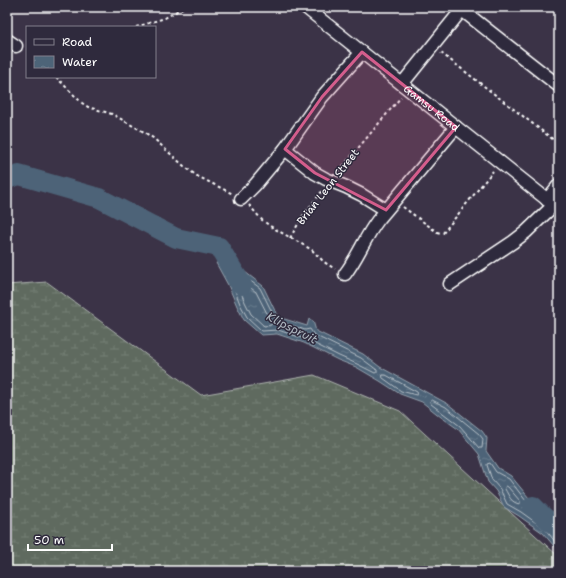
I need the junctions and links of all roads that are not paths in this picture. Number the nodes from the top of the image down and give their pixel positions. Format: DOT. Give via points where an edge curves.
graph roads {
  1 [pos="305,7"];
  2 [pos="463,8"];
  3 [pos="362,52"];
  4 [pos="405,86"];
  5 [pos="559,86"];
  6 [pos="456,127"];
  7 [pos="285,149"];
  8 [pos="559,185"];
  9 [pos="242,199"];
  10 [pos="553,204"];
  11 [pos="390,205"];
  12 [pos="344,274"];
  13 [pos="450,284"];
  1 -- 3 [label="street, Gamsu Road"];
  2 -- 4 [label="street" via="432,46"];
  2 -- 5 [label="street"];
  3 -- 4 [label="street, Gamsu Road"];
  3 -- 7 [label="street" via="322,97"];
  4 -- 6 [label="street, Gamsu Road"];
  6 -- 10 [label="street, Gamsu Road"];
  6 -- 11 [label="street"];
  7 -- 9 [label="street"];
  7 -- 11 [label="street" via="315,173"];
  8 -- 10 [label="street"];
  10 -- 13 [label="street" via="526,232"];
  11 -- 12 [label="street" via="370,231"];
}
